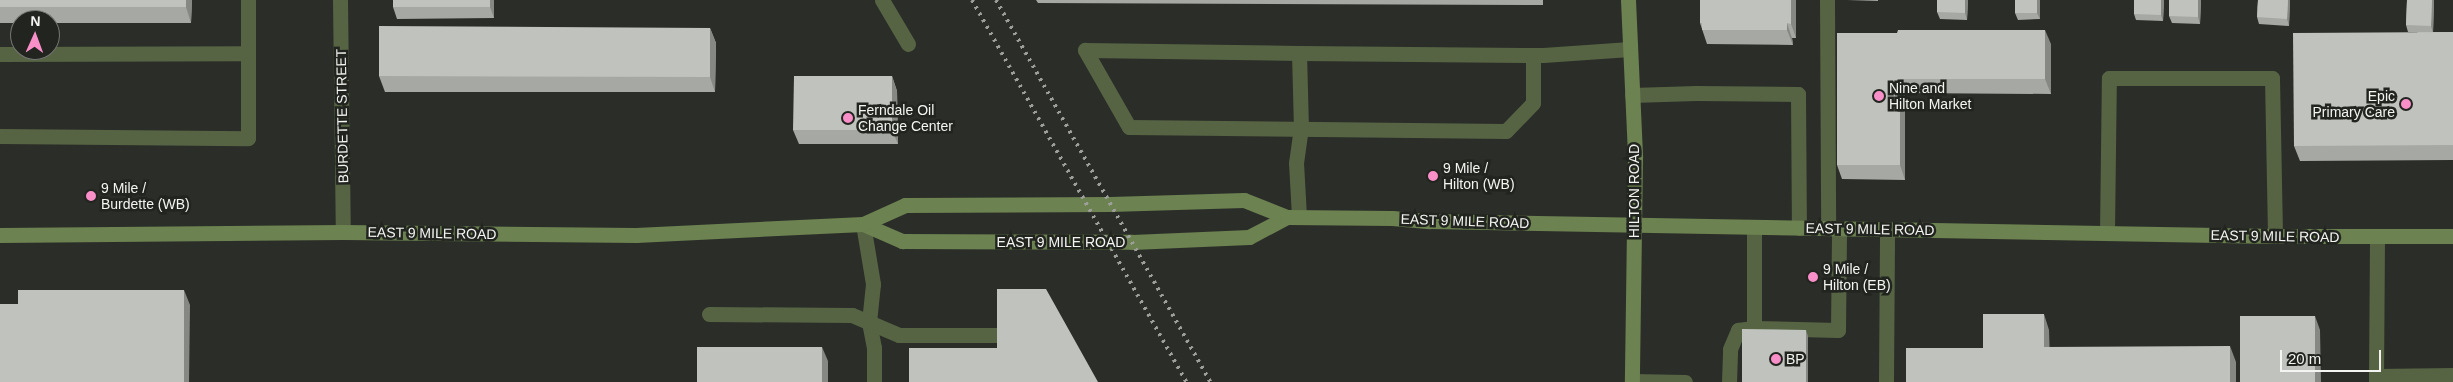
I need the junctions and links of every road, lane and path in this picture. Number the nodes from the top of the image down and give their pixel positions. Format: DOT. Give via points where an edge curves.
graph roads {
  1 [pos="248,0"];
  2 [pos="340,0"];
  3 [pos="882,0"];
  4 [pos="1628,0"];
  5 [pos="1827,0"];
  6 [pos="908,44"];
  7 [pos="1630,49"];
  8 [pos="247,53"];
  9 [pos="1299,53"];
  10 [pos="0,54"];
  11 [pos="1534,55"];
  12 [pos="1632,96"];
  13 [pos="1300,129"];
  14 [pos="0,136"];
  15 [pos="1293,217"];
  16 [pos="863,224"];
  17 [pos="1634,225"];
  18 [pos="1754,227"];
  19 [pos="1799,228"];
  20 [pos="1833,229"];
  21 [pos="1887,229"];
  22 [pos="343,232"];
  23 [pos="2107,233"];
  24 [pos="0,235"];
  25 [pos="2275,236"];
  26 [pos="2377,236"];
  27 [pos="2453,236"];
  28 [pos="708,314"];
  29 [pos="869,322"];
  30 [pos="1754,328"];
  31 [pos="996,335"];
  32 [pos="2453,375"];
  33 [pos="2376,379"];
  34 [pos="874,382"];
  35 [pos="1632,382"];
  36 [pos="1685,382"];
  37 [pos="1729,382"];
  38 [pos="1886,382"];
  1 -- 8 [label="street"];
  2 -- 22 [label="street, BURDETTE STREET"];
  3 -- 6 [label="street"];
  4 -- 7 [label="main road, HILTON ROAD"];
  5 -- 20 [label="street"];
  7 -- 11 [label="street"];
  7 -- 12 [label="main road, HILTON ROAD"];
  8 -- 10 [label="street"];
  8 -- 14 [label="street" via="248,138"];
  9 -- 11 [label="street"];
  9 -- 13 [label="street"];
  9 -- 13 [label="street" via="1086,50 1129,126"];
  11 -- 13 [label="street" via="1533,103 1506,131"];
  12 -- 17 [label="main road, HILTON ROAD"];
  12 -- 19 [label="street" via="1798,94"];
  13 -- 15 [label="street"];
  15 -- 16 [label="main road, EAST 9 MILE ROAD" via="1244,200 905,205"];
  15 -- 16 [label="main road, EAST 9 MILE ROAD" via="1249,237 1132,242 902,241"];
  15 -- 17 [label="main road, EAST 9 MILE ROAD"];
  16 -- 22 [label="main road, EAST 9 MILE ROAD" via="636,235"];
  16 -- 29 [label="street" via="873,284"];
  17 -- 18 [label="main road, EAST 9 MILE ROAD"];
  17 -- 35 [label="main road, HILTON ROAD"];
  18 -- 19 [label="main road, EAST 9 MILE ROAD"];
  18 -- 30 [label="street"];
  19 -- 20 [label="main road, EAST 9 MILE ROAD"];
  20 -- 21 [label="main road, EAST 9 MILE ROAD"];
  20 -- 30 [label="street" via="1838,330"];
  21 -- 23 [label="main road, EAST 9 MILE ROAD"];
  21 -- 38 [label="street"];
  22 -- 24 [label="main road, EAST 9 MILE ROAD"];
  23 -- 25 [label="main road, EAST 9 MILE ROAD"];
  23 -- 25 [label="street" via="2109,78 2272,78"];
  25 -- 26 [label="main road, EAST 9 MILE ROAD"];
  26 -- 27 [label="main road, EAST 9 MILE ROAD"];
  26 -- 33 [label="street"];
  28 -- 29 [label="street" via="852,315"];
  29 -- 31 [label="street" via="899,335"];
  29 -- 34 [label="street" via="874,348"];
  30 -- 37 [label="street" via="1738,330 1730,349"];
  32 -- 33 [label="street"];
  35 -- 36 [label="street"];
}
